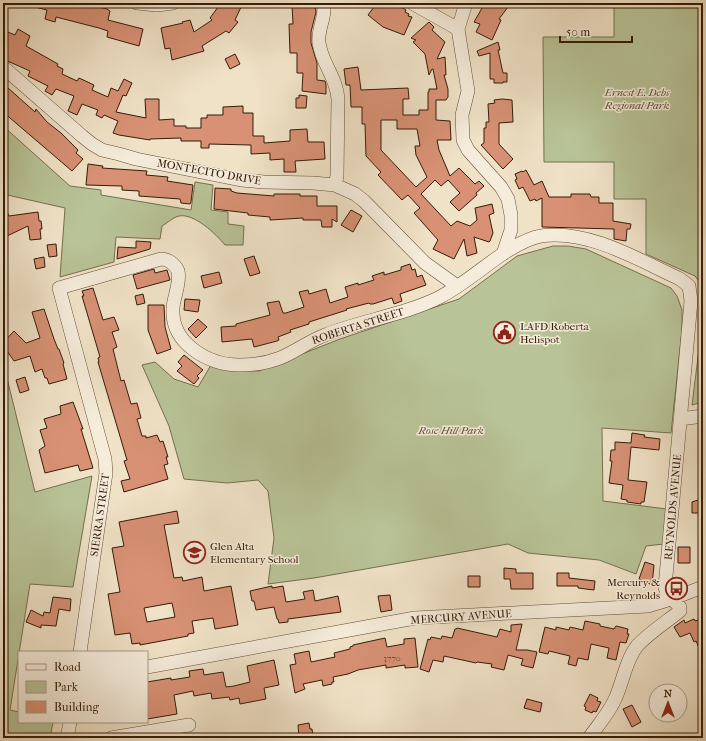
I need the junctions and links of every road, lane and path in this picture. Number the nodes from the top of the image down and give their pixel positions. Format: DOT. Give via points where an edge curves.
graph roads {
  1 [pos="138,3"];
  2 [pos="173,3"];
  3 [pos="323,3"];
  4 [pos="412,3"];
  5 [pos="466,3"];
  6 [pos="458,29"];
  7 [pos="3,67"];
  8 [pos="335,185"];
  9 [pos="503,254"];
  10 [pos="457,286"];
  11 [pos="689,286"];
  12 [pos="59,288"];
  13 [pos="703,416"];
  14 [pos="680,419"];
  15 [pos="703,587"];
  16 [pos="672,599"];
  17 [pos="80,651"];
  18 [pos="148,667"];
  19 [pos="70,723"];
  20 [pos="189,725"];
  21 [pos="67,738"];
  22 [pos="111,738"];
  23 [pos="588,738"];
  1 -- 2 [label="street"];
  3 -- 8 [label="street" via="324,14 319,41 323,58 334,78 338,99"];
  4 -- 6 [label="street"];
  5 -- 6 [label="street"];
  6 -- 9 [label="street" via="468,91 462,115 463,140 468,150 501,187 508,199 511,230"];
  7 -- 8 [label="street, MONTECITO DRIVE" via="82,136 102,150 241,180"];
  8 -- 10 [label="street, MONTECITO DRIVE" via="364,201 425,263"];
  9 -- 10 [label="street, ROBERTA STREET"];
  9 -- 11 [label="street, ROBERTA STREET" via="525,241 540,236 588,239 680,279"];
  10 -- 12 [label="street, ROBERTA STREET" via="428,303 326,334 280,358 258,364 238,365 216,362 193,350 181,339 174,324 173,310 178,272 167,259"];
  11 -- 14 [label="street, REYNOLDS AVENUE" via="691,300"];
  12 -- 17 [label="street, SIERRA STREET" via="105,459 106,473"];
  13 -- 14 [label="street"];
  14 -- 16 [label="street, REYNOLDS AVENUE" via="665,588"];
  15 -- 16 [label="street, MERCURY AVENUE"];
  16 -- 18 [label="street, MERCURY AVENUE" via="648,606 416,618"];
  16 -- 23 [label="street, REYNOLDS AVENUE" via="680,607 680,611 636,647 616,699"];
  19 -- 21 [label="street"];
  20 -- 22 [label="street"];
}
